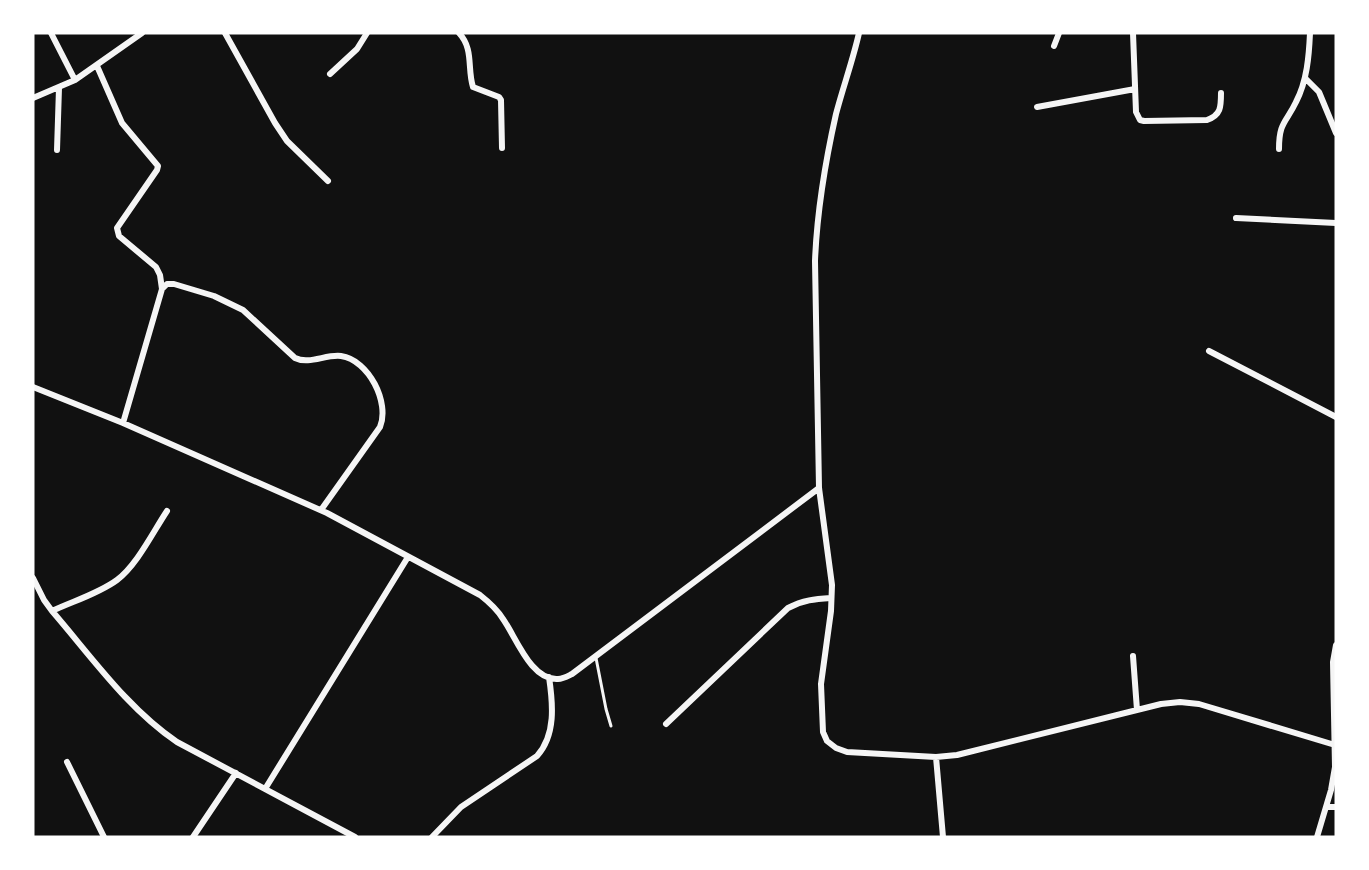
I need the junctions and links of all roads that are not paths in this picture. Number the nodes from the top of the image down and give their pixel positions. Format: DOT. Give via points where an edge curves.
graph roads {
  1 [pos="51,33"];
  2 [pos="142,33"];
  3 [pos="225,33"];
  4 [pos="367,33"];
  5 [pos="459,33"];
  6 [pos="859,33"];
  7 [pos="1059,33"];
  8 [pos="1133,33"];
  9 [pos="1310,33"];
  10 [pos="1054,46"];
  11 [pos="97,66"];
  12 [pos="330,74"];
  13 [pos="1305,78"];
  14 [pos="75,80"];
  15 [pos="59,88"];
  16 [pos="1135,88"];
  17 [pos="1221,93"];
  18 [pos="33,98"];
  19 [pos="1037,107"];
  20 [pos="1336,132"];
  21 [pos="502,148"];
  22 [pos="1279,149"];
  23 [pos="57,150"];
  24 [pos="328,181"];
  25 [pos="1236,218"];
  26 [pos="1336,223"];
  27 [pos="162,289"];
  28 [pos="1209,351"];
  29 [pos="33,387"];
  30 [pos="1336,417"];
  31 [pos="123,423"];
  32 [pos="819,488"];
  33 [pos="321,510"];
  34 [pos="167,511"];
  35 [pos="408,557"];
  36 [pos="33,578"];
  37 [pos="831,598"];
  38 [pos="52,610"];
  39 [pos="1336,645"];
  40 [pos="596,656"];
  41 [pos="1133,656"];
  42 [pos="549,677"];
  43 [pos="1137,710"];
  44 [pos="666,724"];
  45 [pos="611,726"];
  46 [pos="1335,745"];
  47 [pos="936,757"];
  48 [pos="67,762"];
  49 [pos="236,773"];
  50 [pos="265,789"];
  51 [pos="1326,807"];
  52 [pos="1336,807"];
  53 [pos="104,837"];
  54 [pos="194,837"];
  55 [pos="355,837"];
  56 [pos="432,837"];
  57 [pos="943,837"];
  58 [pos="1317,837"];
  1 -- 14 [label="street"];
  2 -- 11 [label="street"];
  3 -- 24 [label="street" via="287,141"];
  4 -- 12 [label="street" via="357,49"];
  5 -- 21 [label="street" via="469,50 473,87 501,100"];
  6 -- 32 [label="street" via="837,112 816,226"];
  7 -- 10 [label="street"];
  8 -- 16 [label="street"];
  9 -- 13 [label="street"];
  11 -- 14 [label="street"];
  11 -- 27 [label="street" via="122,123 158,166 117,228 119,236 156,267"];
  13 -- 20 [label="street" via="1319,92"];
  13 -- 22 [label="street" via="1297,101 1280,127"];
  14 -- 15 [label="street"];
  15 -- 18 [label="street"];
  15 -- 23 [label="street"];
  16 -- 17 [label="street" via="1138,116 1144,121 1207,120 1219,112"];
  16 -- 19 [label="street"];
  25 -- 26 [label="street"];
  27 -- 31 [label="street"];
  27 -- 33 [label="street" via="174,284 228,301 295,358 306,361 344,357 358,364 372,379 384,410 383,420"];
  28 -- 30 [label="street"];
  29 -- 31 [label="street"];
  31 -- 33 [label="street"];
  32 -- 37 [label="street"];
  32 -- 40 [label="street"];
  33 -- 35 [label="street"];
  34 -- 38 [label="street" via="118,579"];
  35 -- 42 [label="street" via="480,595 503,619 537,671"];
  35 -- 50 [label="street"];
  36 -- 38 [label="street"];
  37 -- 44 [label="street" via="810,599 788,608"];
  37 -- 47 [label="street" via="821,684 823,732 827,741 847,752"];
  38 -- 49 [label="street" via="139,713 177,742"];
  39 -- 46 [label="street"];
  40 -- 42 [label="street" via="572,674 559,679"];
  40 -- 45 [label="lane"];
  41 -- 43 [label="street"];
  42 -- 56 [label="street" via="552,718 544,748 460,807"];
  43 -- 46 [label="street" via="1180,702 1199,704"];
  43 -- 47 [label="street"];
  46 -- 51 [label="street" via="1335,767"];
  47 -- 57 [label="street"];
  48 -- 53 [label="street"];
  49 -- 50 [label="street"];
  49 -- 54 [label="street"];
  50 -- 55 [label="street"];
  51 -- 52 [label="street"];
  51 -- 58 [label="street"];
}
